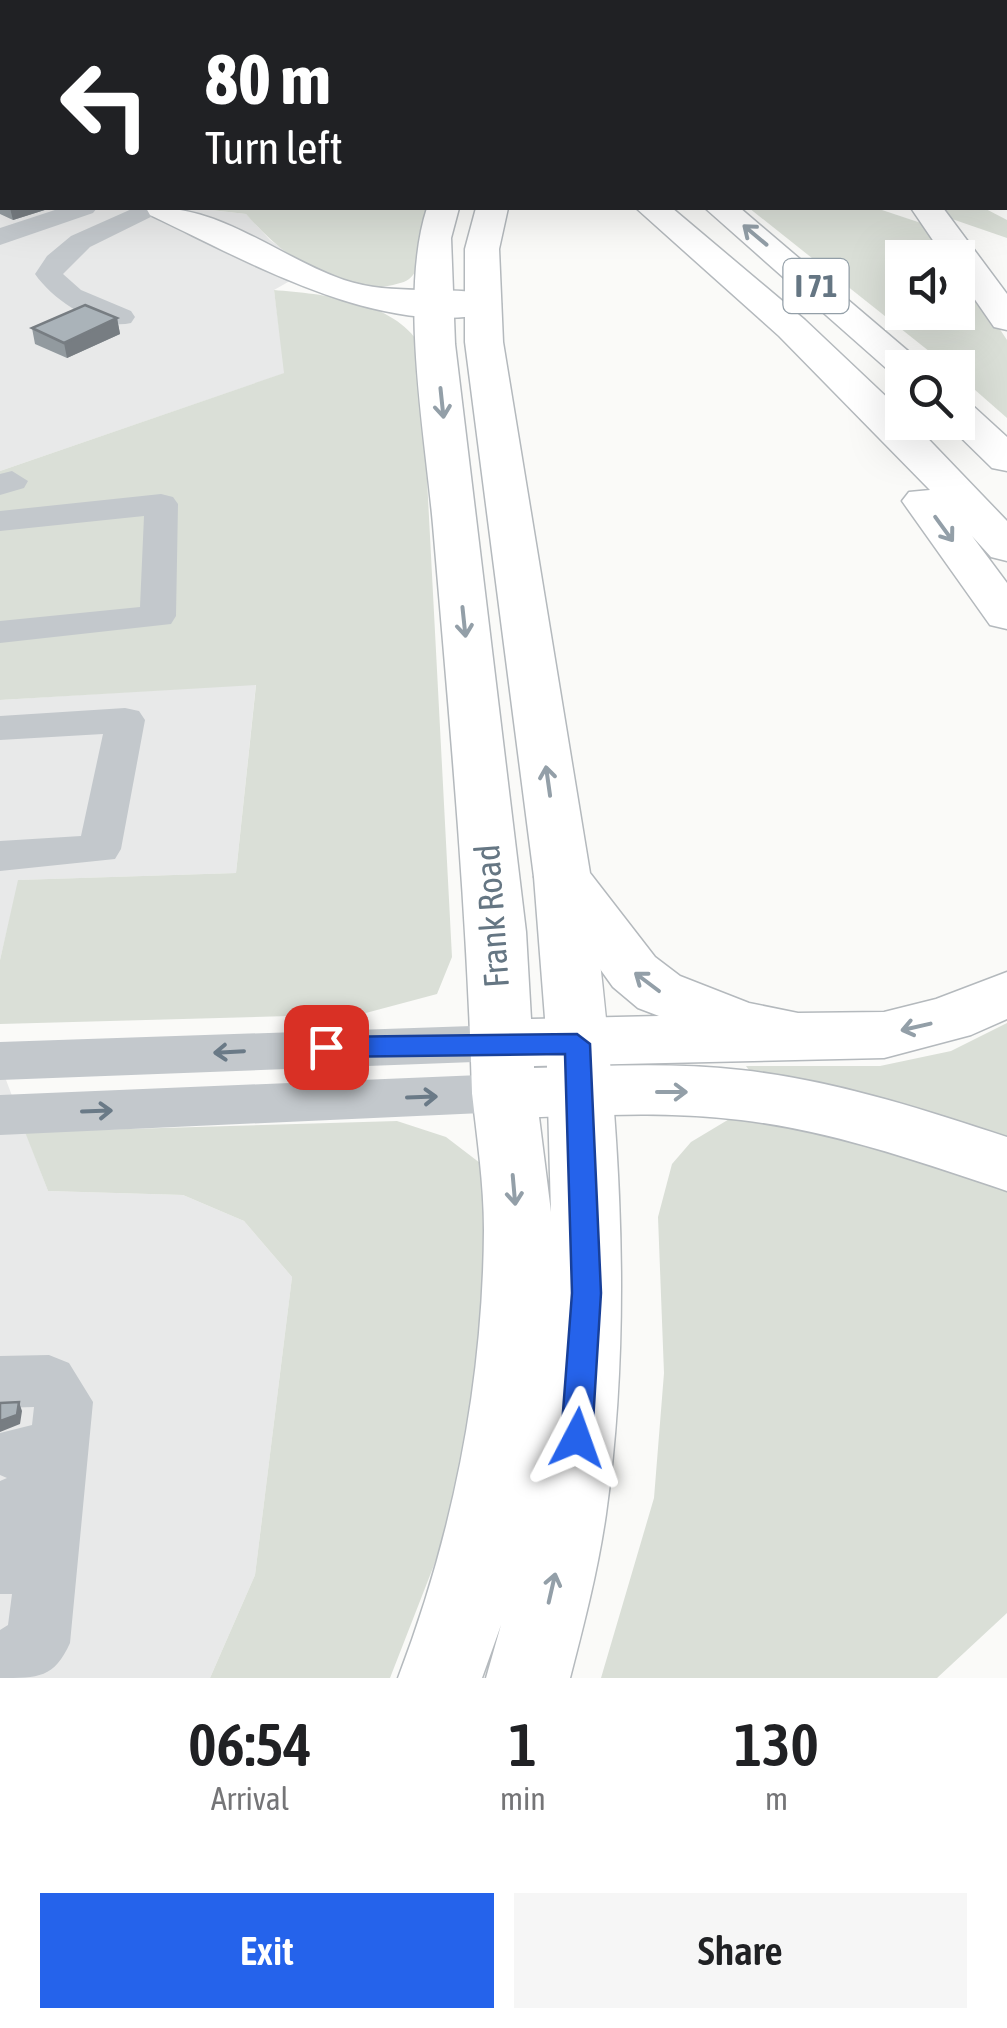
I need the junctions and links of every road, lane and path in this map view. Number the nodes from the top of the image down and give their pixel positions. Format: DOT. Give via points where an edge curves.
graph roads {
  1 [pos="78,210"];
  2 [pos="154,210"];
  3 [pos="163,210"];
  4 [pos="442,210"];
  5 [pos="492,210"];
  6 [pos="654,210"];
  7 [pos="723,210"];
  8 [pos="928,210"];
  9 [pos="0,238"];
  10 [pos="459,305"];
  11 [pos="121,317"];
  12 [pos="1007,319"];
  13 [pos="804,337"];
  14 [pos="888,350"];
  15 [pos="975,429"];
  16 [pos="1007,459"];
  17 [pos="0,521"];
  18 [pos="1007,548"];
  19 [pos="1007,615"];
  20 [pos="0,632"];
  21 [pos="0,728"];
  22 [pos="0,856"];
  23 [pos="562,877"];
  24 [pos="1007,994"];
  25 [pos="803,1038"];
  26 [pos="0,1061"];
  27 [pos="503,1068"];
  28 [pos="579,1068"];
  29 [pos="0,1115"];
  30 [pos="1007,1164"];
  31 [pos="0,1382"];
  32 [pos="30,1507"];
  33 [pos="0,1669"];
  34 [pos="440,1678"];
  35 [pos="528,1678"];
  1 -- 9 [label="lane"];
  2 -- 11 [label="lane" via="99,232 49,274 78,300"];
  3 -- 10 [label="main road" via="318,284 380,300"];
  4 -- 10 [label="main road, Frank Road" via="434,238"];
  5 -- 10 [label="main road, Frank Road"];
  6 -- 13 [label="main road, I 71"];
  14 -- 7 [label="main road, I 71, one-way"];
  8 -- 12 [label="main road"];
  23 -- 10 [label="main road, Frank Road, one-way" via="484,342"];
  10 -- 27 [label="main road, Frank Road, one-way"];
  13 -- 18 [label="main road, I 71"];
  13 -- 19 [label="main road, one-way"];
  15 -- 16 [label="main road"];
  17 -- 20 [label="lane" via="160,504 158,616"];
  21 -- 22 [label="lane" via="124,720 100,849"];
  25 -- 23 [label="main road, one-way" via="739,1024 659,992 634,972"];
  23 -- 28 [label="main road, Frank Road"];
  24 -- 25 [label="main road, one-way" via="949,1019 884,1034"];
  25 -- 28 [label="main road"];
  27 -- 26 [label="lane, one-way"];
  27 -- 28 [label="main road"];
  29 -- 27 [label="lane, one-way"];
  27 -- 34 [label="main road, Frank Road, one-way" via="518,1228 507,1413 482,1553"];
  28 -- 30 [label="main road, one-way" via="860,1118"];
  35 -- 28 [label="main road, Frank Road, one-way" via="553,1585 577,1438 587,1293"];
  31 -- 32 [label="lane" via="49,1381 64,1402"];
  32 -- 33 [label="lane" via="38,1642"];
}
